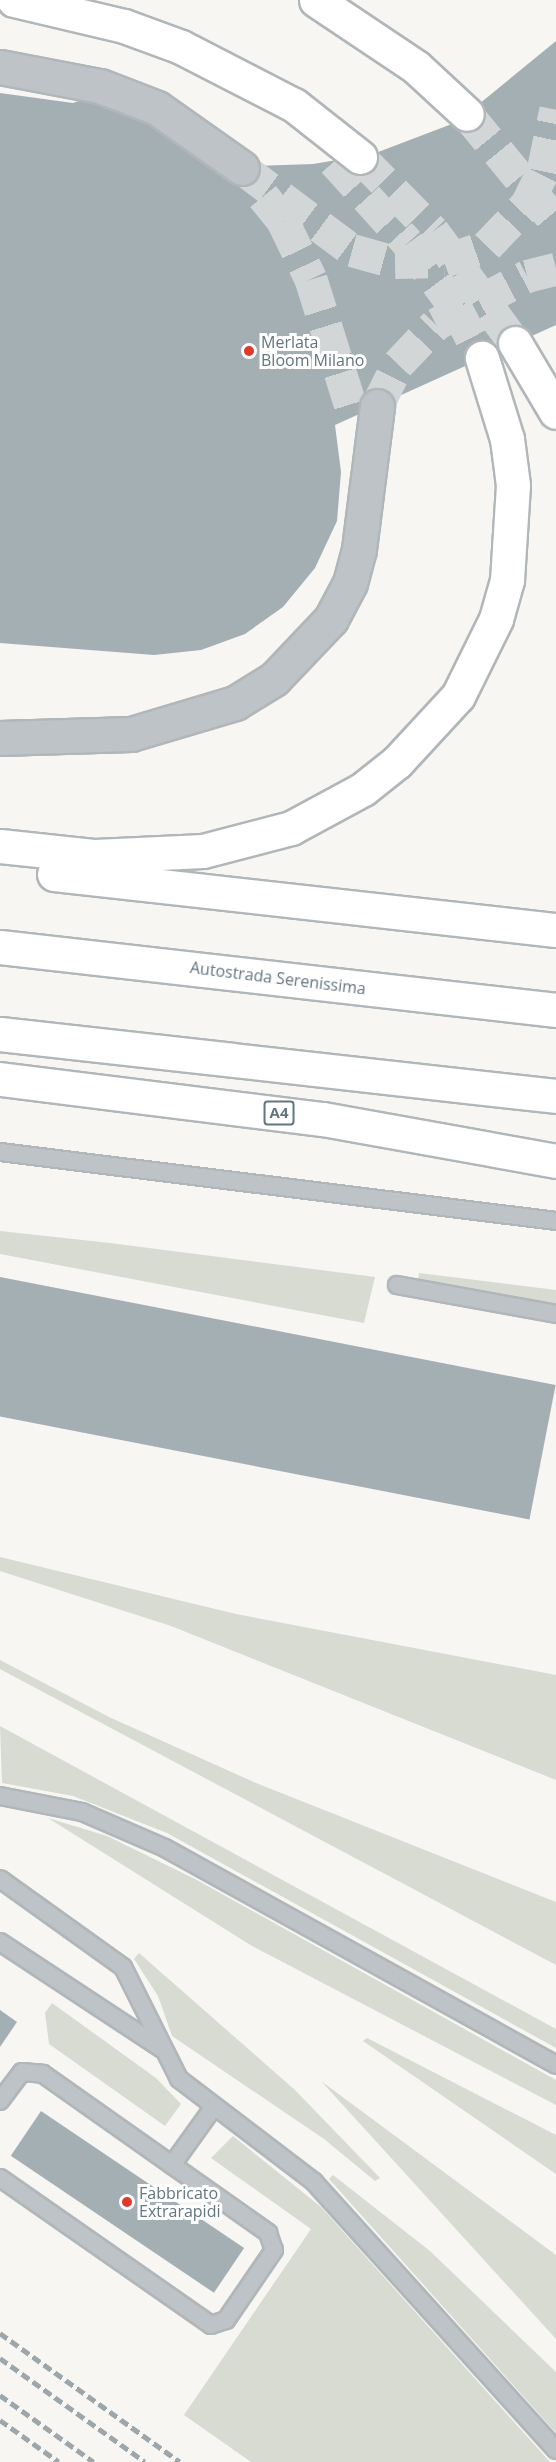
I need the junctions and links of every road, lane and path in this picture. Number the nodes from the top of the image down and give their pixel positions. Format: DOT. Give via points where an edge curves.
graph roads {
  1 [pos="14,0"];
  2 [pos="316,0"];
  3 [pos="0,67"];
  4 [pos="467,114"];
  5 [pos="347,159"];
  6 [pos="242,168"];
  7 [pos="515,343"];
  8 [pos="482,358"];
  9 [pos="366,411"];
  10 [pos="556,412"];
  11 [pos="0,738"];
  12 [pos="0,846"];
  13 [pos="0,868"];
  14 [pos="556,930"];
  15 [pos="0,947"];
  16 [pos="556,1010"];
  17 [pos="0,1034"];
  18 [pos="0,1079"];
  19 [pos="556,1096"];
  20 [pos="0,1152"];
  21 [pos="556,1161"];
  22 [pos="556,1221"];
  23 [pos="397,1285"];
  24 [pos="556,1314"];
  25 [pos="0,1796"];
  26 [pos="0,1879"];
  27 [pos="0,1942"];
  28 [pos="162,2049"];
  29 [pos="556,2065"];
  30 [pos="0,2101"];
  31 [pos="213,2108"];
  32 [pos="172,2165"];
  33 [pos="0,2178"];
  34 [pos="556,2450"];
  1 -- 5 [label="highway" via="124,26 181,47"];
  2 -- 4 [label="highway" via="416,67"];
  3 -- 6 [label="street" via="100,86 157,108"];
  7 -- 10 [label="highway"];
  8 -- 12 [label="highway" via="507,439 513,485 507,580 496,619 458,696 413,746 363,789 325,812 247,842 158,856"];
  9 -- 11 [label="street" via="364,509 350,583 331,619 274,679 235,703 131,734"];
  13 -- 14 [label="highway"];
  15 -- 16 [label="highway, Autostrada Serenissima"];
  17 -- 19 [label="highway"];
  18 -- 21 [label="highway, A4" via="312,1118"];
  20 -- 22 [label="lane"];
  23 -- 24 [label="lane"];
  25 -- 29 [label="lane" via="61,1805 155,1843"];
  26 -- 28 [label="lane" via="123,1967"];
  27 -- 28 [label="lane"];
  28 -- 31 [label="lane" via="178,2079"];
  30 -- 32 [label="lane" via="22,2072 36,2071"];
  31 -- 32 [label="lane"];
  31 -- 34 [label="lane" via="314,2181"];
  32 -- 33 [label="lane" via="273,2237 272,2254 222,2324 206,2323"];
}
